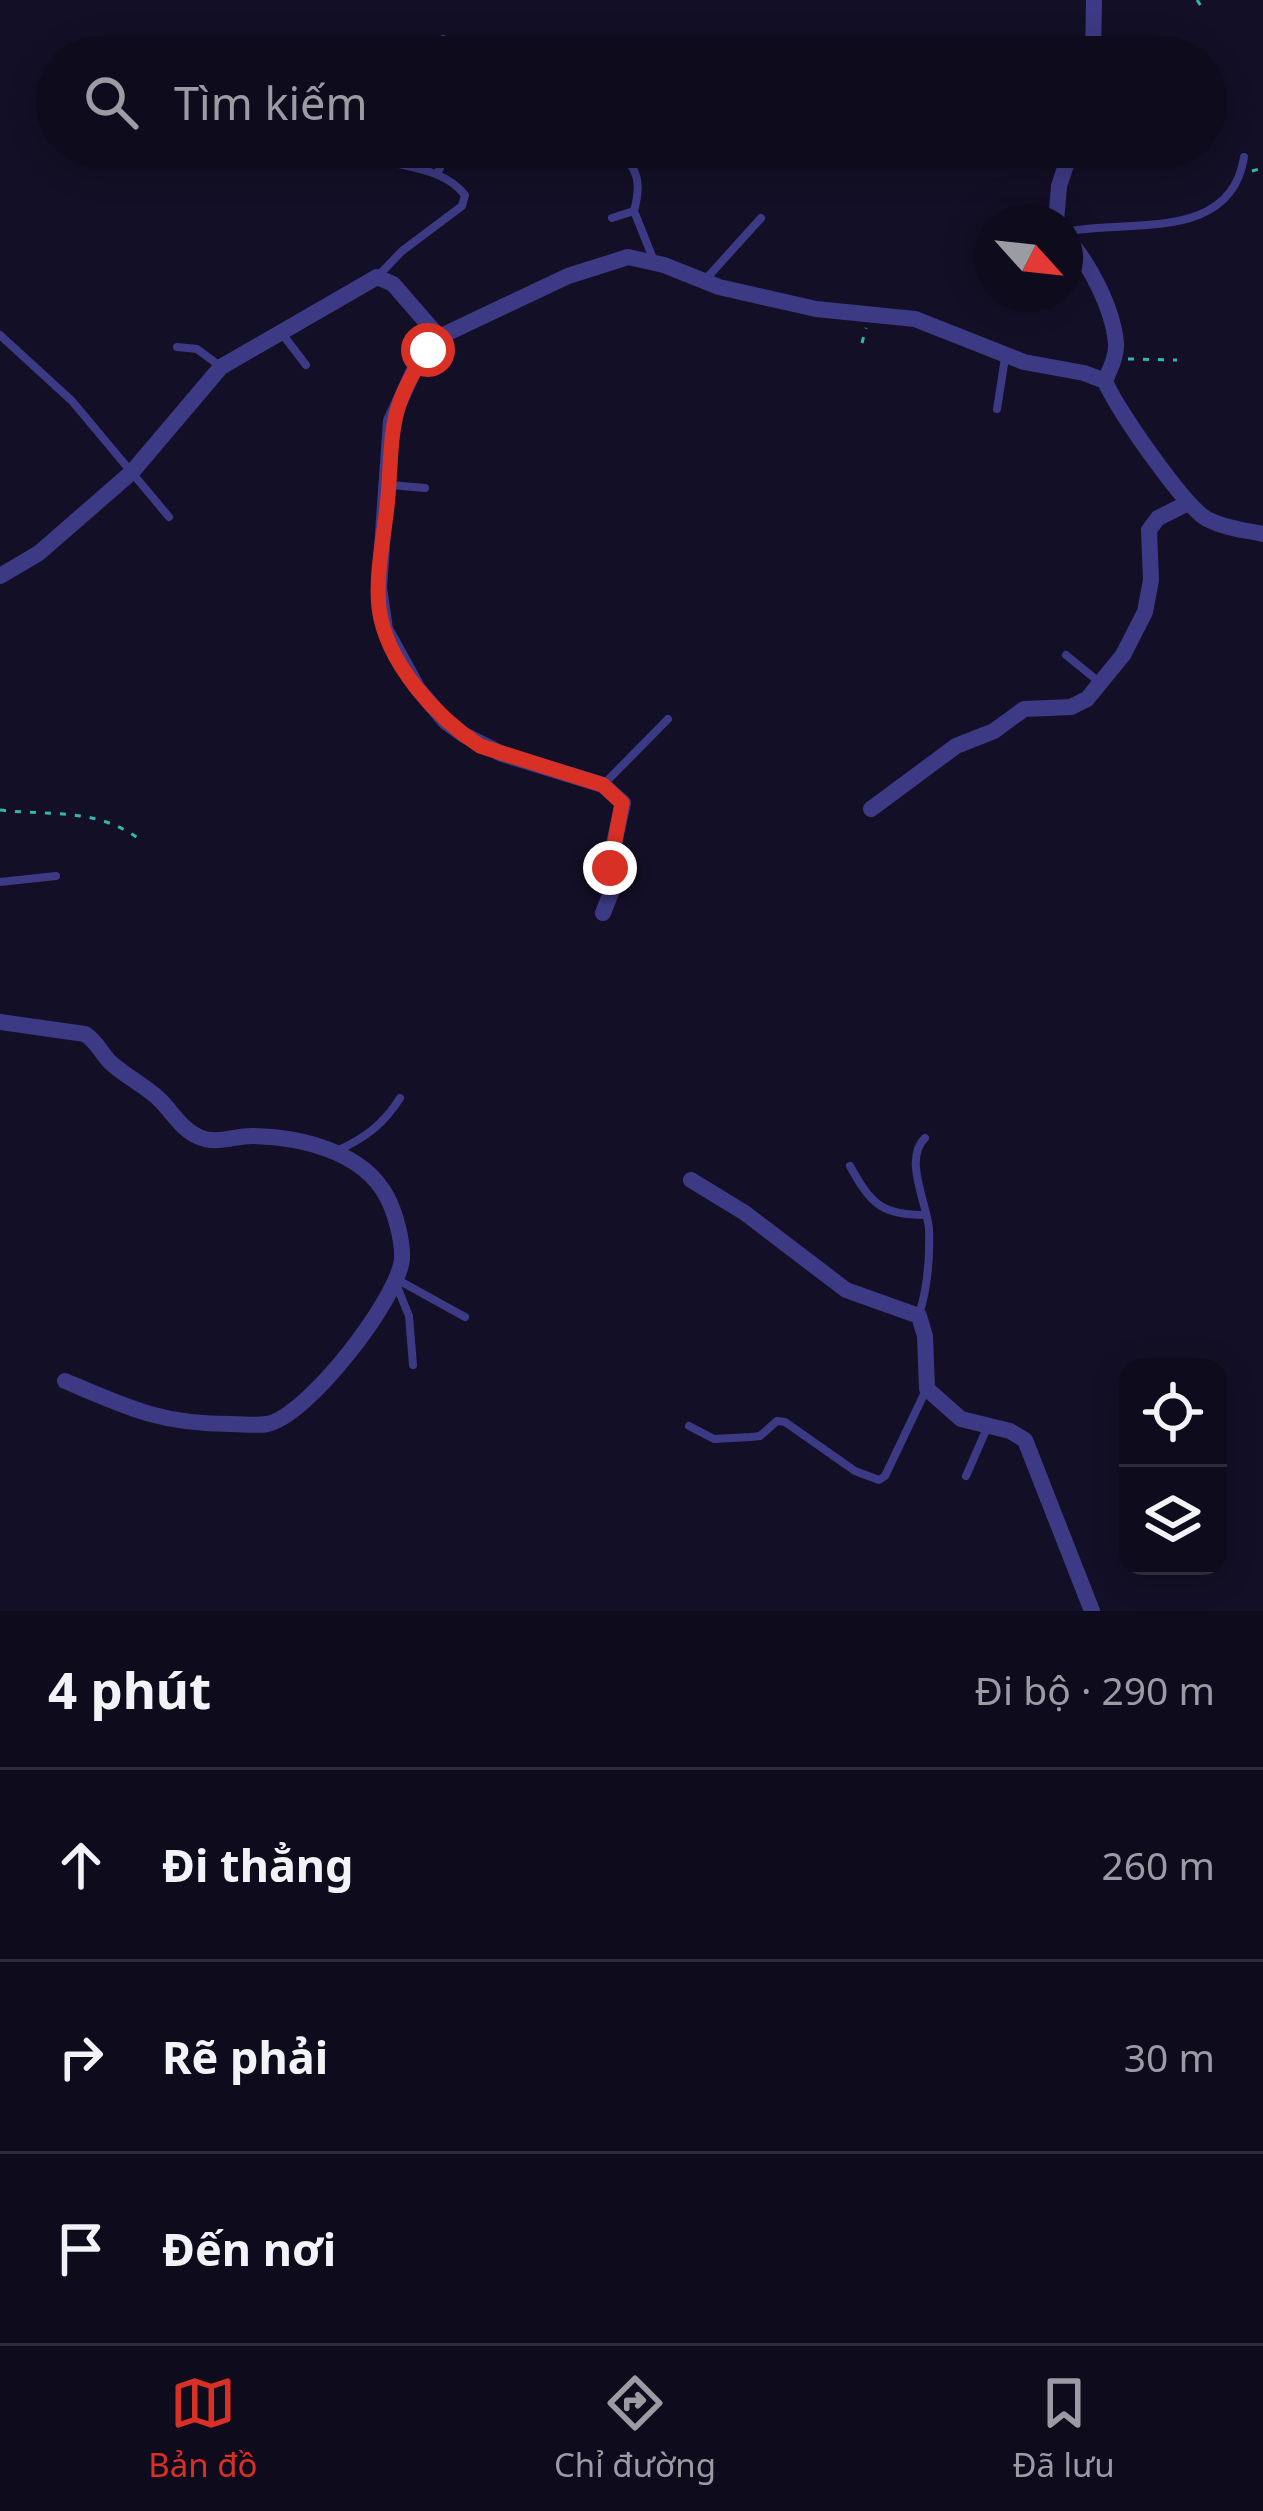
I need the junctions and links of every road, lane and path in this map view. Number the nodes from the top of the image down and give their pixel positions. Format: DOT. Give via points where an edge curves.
graph roads {
  1 [pos="1094,0"];
  2 [pos="1197,0"];
  3 [pos="1203,9"];
  4 [pos="1093,36"];
  5 [pos="1244,157"];
  6 [pos="415,168"];
  7 [pos="440,168"];
  8 [pos="633,168"];
  9 [pos="1065,168"];
  10 [pos="437,174"];
  11 [pos="1056,204"];
  12 [pos="634,211"];
  13 [pos="612,218"];
  14 [pos="761,218"];
  15 [pos="1083,230"];
  16 [pos="1083,261"];
  17 [pos="655,262"];
  18 [pos="377,277"];
  19 [pos="704,280"];
  20 [pos="282,334"];
  21 [pos="0,335"];
  22 [pos="440,337"];
  23 [pos="177,346"];
  24 [pos="1006,356"];
  25 [pos="1114,359"];
  26 [pos="1177,359"];
  27 [pos="306,365"];
  28 [pos="221,367"];
  29 [pos="1105,381"];
  30 [pos="997,409"];
  31 [pos="132,472"];
  32 [pos="388,484"];
  33 [pos="425,488"];
  34 [pos="1188,503"];
  35 [pos="169,517"];
  36 [pos="1263,534"];
  37 [pos="0,576"];
  38 [pos="1066,655"];
  39 [pos="1100,683"];
  40 [pos="668,719"];
  41 [pos="603,785"];
  42 [pos="871,809"];
  43 [pos="0,810"];
  44 [pos="142,841"];
  45 [pos="56,876"];
  46 [pos="0,882"];
  47 [pos="603,913"];
  48 [pos="0,1022"];
  49 [pos="400,1098"];
  50 [pos="925,1138"];
  51 [pos="335,1152"];
  52 [pos="850,1166"];
  53 [pos="691,1180"];
  54 [pos="926,1215"];
  55 [pos="396,1281"];
  56 [pos="919,1316"];
  57 [pos="464,1317"];
  58 [pos="413,1365"];
  59 [pos="65,1381"];
  60 [pos="927,1389"];
  61 [pos="689,1426"];
  62 [pos="988,1426"];
  63 [pos="966,1476"];
  64 [pos="1092,1611"];
  1 -- 4 [label="street"];
  2 -- 3 [label="path"];
  5 -- 15 [label="lane" via="1212,212"];
  6 -- 10 [label="lane"];
  7 -- 10 [label="lane"];
  8 -- 12 [label="lane" via="641,189"];
  9 -- 11 [label="street"];
  10 -- 18 [label="lane" via="465,194 462,206"];
  12 -- 13 [label="lane"];
  12 -- 17 [label="lane"];
  14 -- 19 [label="lane"];
  16 -- 25 [label="street" via="1112,325"];
  17 -- 19 [label="street"];
  17 -- 22 [label="street" via="628,257 590,268"];
  18 -- 20 [label="street"];
  18 -- 22 [label="street"];
  19 -- 24 [label="street" via="816,309 915,319"];
  20 -- 27 [label="lane"];
  20 -- 28 [label="street"];
  21 -- 31 [label="lane"];
  22 -- 32 [label="street" via="415,368 391,422"];
  23 -- 28 [label="lane"];
  24 -- 29 [label="street"];
  24 -- 30 [label="lane"];
  25 -- 26 [label="path"];
  25 -- 29 [label="street"];
  28 -- 31 [label="street"];
  29 -- 34 [label="street"];
  31 -- 35 [label="lane"];
  31 -- 37 [label="street" via="39,553"];
  32 -- 33 [label="lane"];
  32 -- 41 [label="street" via="380,610 418,689 480,746"];
  34 -- 36 [label="street" via="1216,523"];
  34 -- 39 [label="street" via="1149,530 1145,613"];
  38 -- 39 [label="lane"];
  39 -- 42 [label="street" via="1078,704 1024,709 956,746"];
  40 -- 41 [label="lane"];
  41 -- 47 [label="street" via="622,803"];
  43 -- 44 [label="path" via="94,816"];
  45 -- 46 [label="lane"];
  48 -- 51 [label="street" via="85,1034 197,1137 280,1138"];
  49 -- 51 [label="lane" via="382,1122"];
  50 -- 54 [label="lane" via="916,1156"];
  51 -- 55 [label="street" via="387,1197 402,1257"];
  52 -- 54 [label="lane" via="878,1206"];
  53 -- 56 [label="street" via="846,1290"];
  54 -- 56 [label="lane"];
  55 -- 57 [label="lane"];
  55 -- 58 [label="lane" via="410,1316"];
  55 -- 59 [label="street" via="345,1357 271,1424 170,1422"];
  56 -- 60 [label="street"];
  60 -- 61 [label="lane" via="879,1480 784,1422 760,1436 714,1439"];
  60 -- 62 [label="street" via="962,1419"];
  62 -- 63 [label="lane"];
  62 -- 64 [label="street" via="1029,1445"];
}
